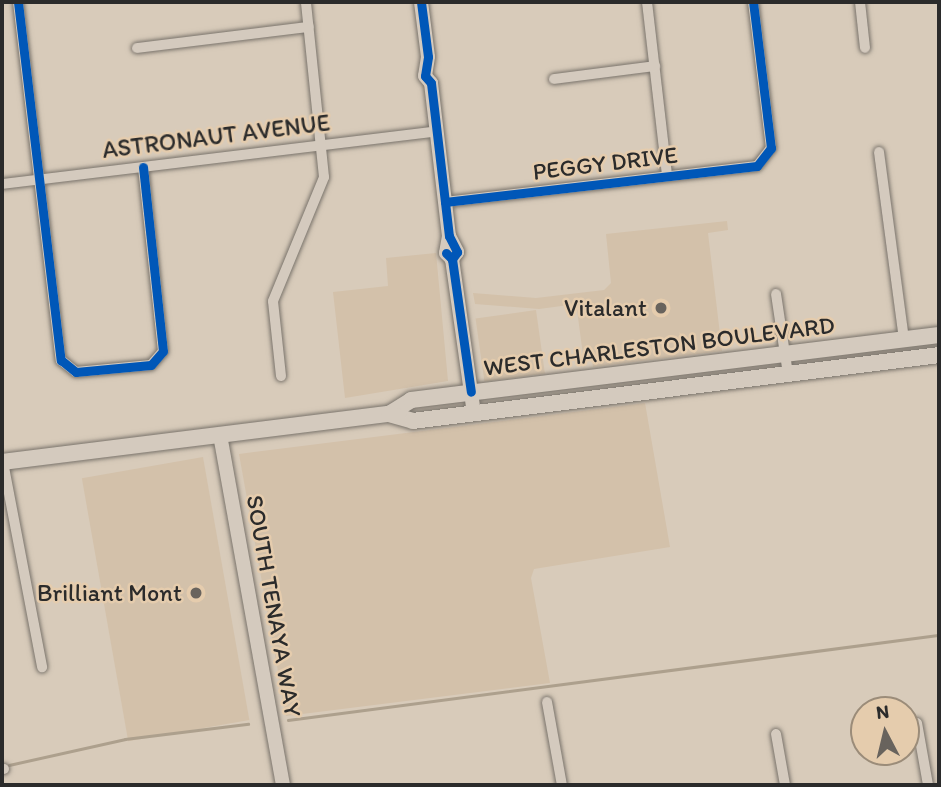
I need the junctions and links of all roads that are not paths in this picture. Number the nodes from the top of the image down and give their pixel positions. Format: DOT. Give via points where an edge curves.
graph roads {
  1 [pos="18,2"];
  2 [pos="306,2"];
  3 [pos="421,2"];
  4 [pos="647,2"];
  5 [pos="753,2"];
  6 [pos="860,2"];
  7 [pos="309,27"];
  8 [pos="137,48"];
  9 [pos="865,48"];
  10 [pos="655,66"];
  11 [pos="554,79"];
  12 [pos="437,131"];
  13 [pos="319,144"];
  14 [pos="879,152"];
  15 [pos="143,167"];
  16 [pos="667,175"];
  17 [pos="38,180"];
  18 [pos="2,184"];
  19 [pos="445,202"];
  20 [pos="776,294"];
  21 [pos="939,335"];
  22 [pos="904,339"];
  23 [pos="783,354"];
  24 [pos="939,355"];
  25 [pos="788,374"];
  26 [pos="281,376"];
  27 [pos="471,392"];
  28 [pos="474,413"];
  29 [pos="389,414"];
  30 [pos="220,435"];
  31 [pos="3,462"];
  32 [pos="42,667"];
  33 [pos="547,702"];
  34 [pos="776,734"];
  35 [pos="920,740"];
  36 [pos="283,785"];
  37 [pos="562,785"];
  38 [pos="785,785"];
  39 [pos="928,785"];
  1 -- 17 [label="street"];
  2 -- 7 [label="street"];
  3 -- 12 [label="street" via="428,57 436,74 431,83"];
  4 -- 10 [label="street"];
  5 -- 16 [label="street, PEGGY DRIVE" via="771,148 767,159 757,166"];
  6 -- 9 [label="street"];
  7 -- 8 [label="street"];
  7 -- 13 [label="street"];
  10 -- 11 [label="street"];
  10 -- 16 [label="street"];
  12 -- 13 [label="street, ASTRONAUT AVENUE"];
  12 -- 19 [label="street"];
  13 -- 15 [label="street, ASTRONAUT AVENUE"];
  13 -- 26 [label="street" via="324,177 320,195 273,301"];
  14 -- 22 [label="street"];
  15 -- 17 [label="street, ASTRONAUT AVENUE"];
  15 -- 17 [label="street" via="163,351 158,359 139,366 76,372 61,360"];
  16 -- 19 [label="street, PEGGY DRIVE"];
  17 -- 18 [label="street, ASTRONAUT AVENUE"];
  19 -- 27 [label="street" via="449,236 444,243 452,260"];
  20 -- 23 [label="street"];
  21 -- 22 [label="main road, WEST CHARLESTON BOULEVARD"];
  22 -- 23 [label="main road, WEST CHARLESTON BOULEVARD"];
  23 -- 25 [label="street"];
  23 -- 27 [label="main road, WEST CHARLESTON BOULEVARD"];
  24 -- 25 [label="main road, WEST CHARLESTON BOULEVARD"];
  25 -- 28 [label="main road, WEST CHARLESTON BOULEVARD"];
  27 -- 28 [label="street"];
  27 -- 29 [label="main road, WEST CHARLESTON BOULEVARD" via="411,400"];
  28 -- 29 [label="main road, WEST CHARLESTON BOULEVARD" via="413,421"];
  29 -- 30 [label="main road, WEST CHARLESTON BOULEVARD"];
  30 -- 31 [label="main road, WEST CHARLESTON BOULEVARD"];
  30 -- 36 [label="street, SOUTH TENAYA WAY"];
  31 -- 32 [label="street"];
  33 -- 37 [label="street"];
  34 -- 38 [label="street"];
  35 -- 39 [label="street"];
}
